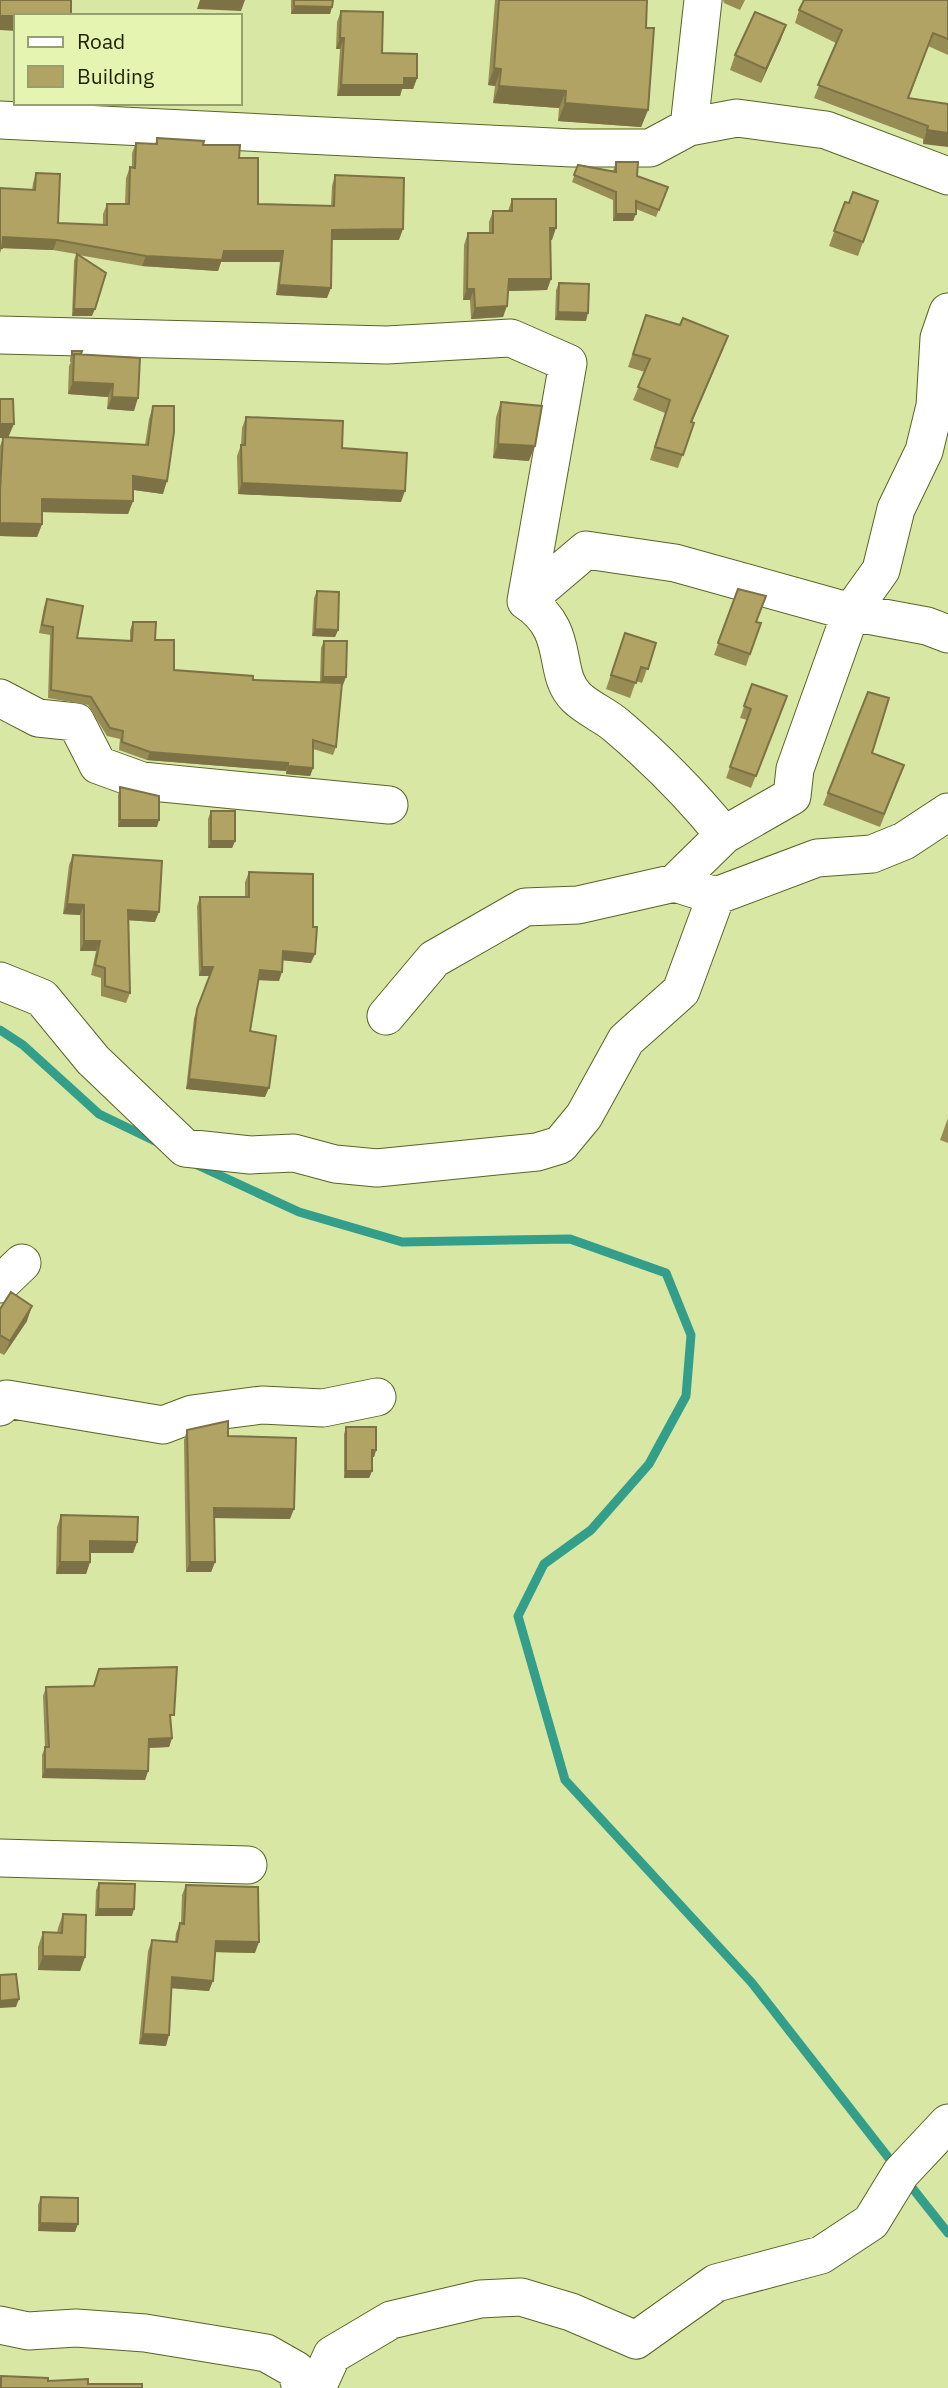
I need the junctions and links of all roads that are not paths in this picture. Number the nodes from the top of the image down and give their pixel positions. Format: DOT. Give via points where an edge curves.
graph roads {
  1 [pos="703,0"];
  2 [pos="0,120"];
  3 [pos="689,127"];
  4 [pos="948,176"];
  5 [pos="948,312"];
  6 [pos="0,335"];
  7 [pos="526,601"];
  8 [pos="851,612"];
  9 [pos="941,624"];
  10 [pos="0,698"];
  11 [pos="388,805"];
  12 [pos="948,812"];
  13 [pos="724,835"];
  14 [pos="675,883"];
  15 [pos="716,896"];
  16 [pos="0,981"];
  17 [pos="386,1016"];
  18 [pos="377,1397"];
  19 [pos="0,1407"];
  20 [pos="0,1858"];
  21 [pos="248,1865"];
  22 [pos="948,2123"];
  23 [pos="0,2325"];
  24 [pos="301,2388"];
  25 [pos="317,2388"];
  1 -- 3 [label="street"];
  2 -- 3 [label="street" via="572,148 650,148"];
  3 -- 4 [label="street" via="737,118 826,130"];
  5 -- 8 [label="street" via="939,338 935,406 923,451 896,509 881,570"];
  6 -- 7 [label="street" via="387,345 511,338 568,363"];
  7 -- 8 [label="street" via="586,550 675,563"];
  7 -- 13 [label="street" via="542,611 555,632 575,696 613,722 680,782"];
  8 -- 9 [label="street"];
  8 -- 13 [label="street" via="795,769 792,796"];
  10 -- 11 [label="street" via="38,718 76,722 98,765 142,781"];
  12 -- 15 [label="street" via="904,841 872,854 817,858"];
  13 -- 14 [label="street"];
  14 -- 15 [label="street"];
  14 -- 17 [label="street" via="578,905 525,907 434,958"];
  15 -- 16 [label="street" via="681,991 626,1040 584,1116 560,1145 537,1152 377,1168 335,1164 294,1153 185,1148 93,1060 42,998"];
  18 -- 19 [label="street" via="323,1408 262,1405 192,1414 163,1425 7,1399"];
  20 -- 21 [label="street"];
  22 -- 25 [label="street" via="901,2173 871,2222 821,2255 716,2283 636,2340 522,2297 480,2299 391,2320 332,2354"];
  23 -- 24 [label="street" via="28,2331 76,2328 145,2333 266,2353 296,2370"];
}
